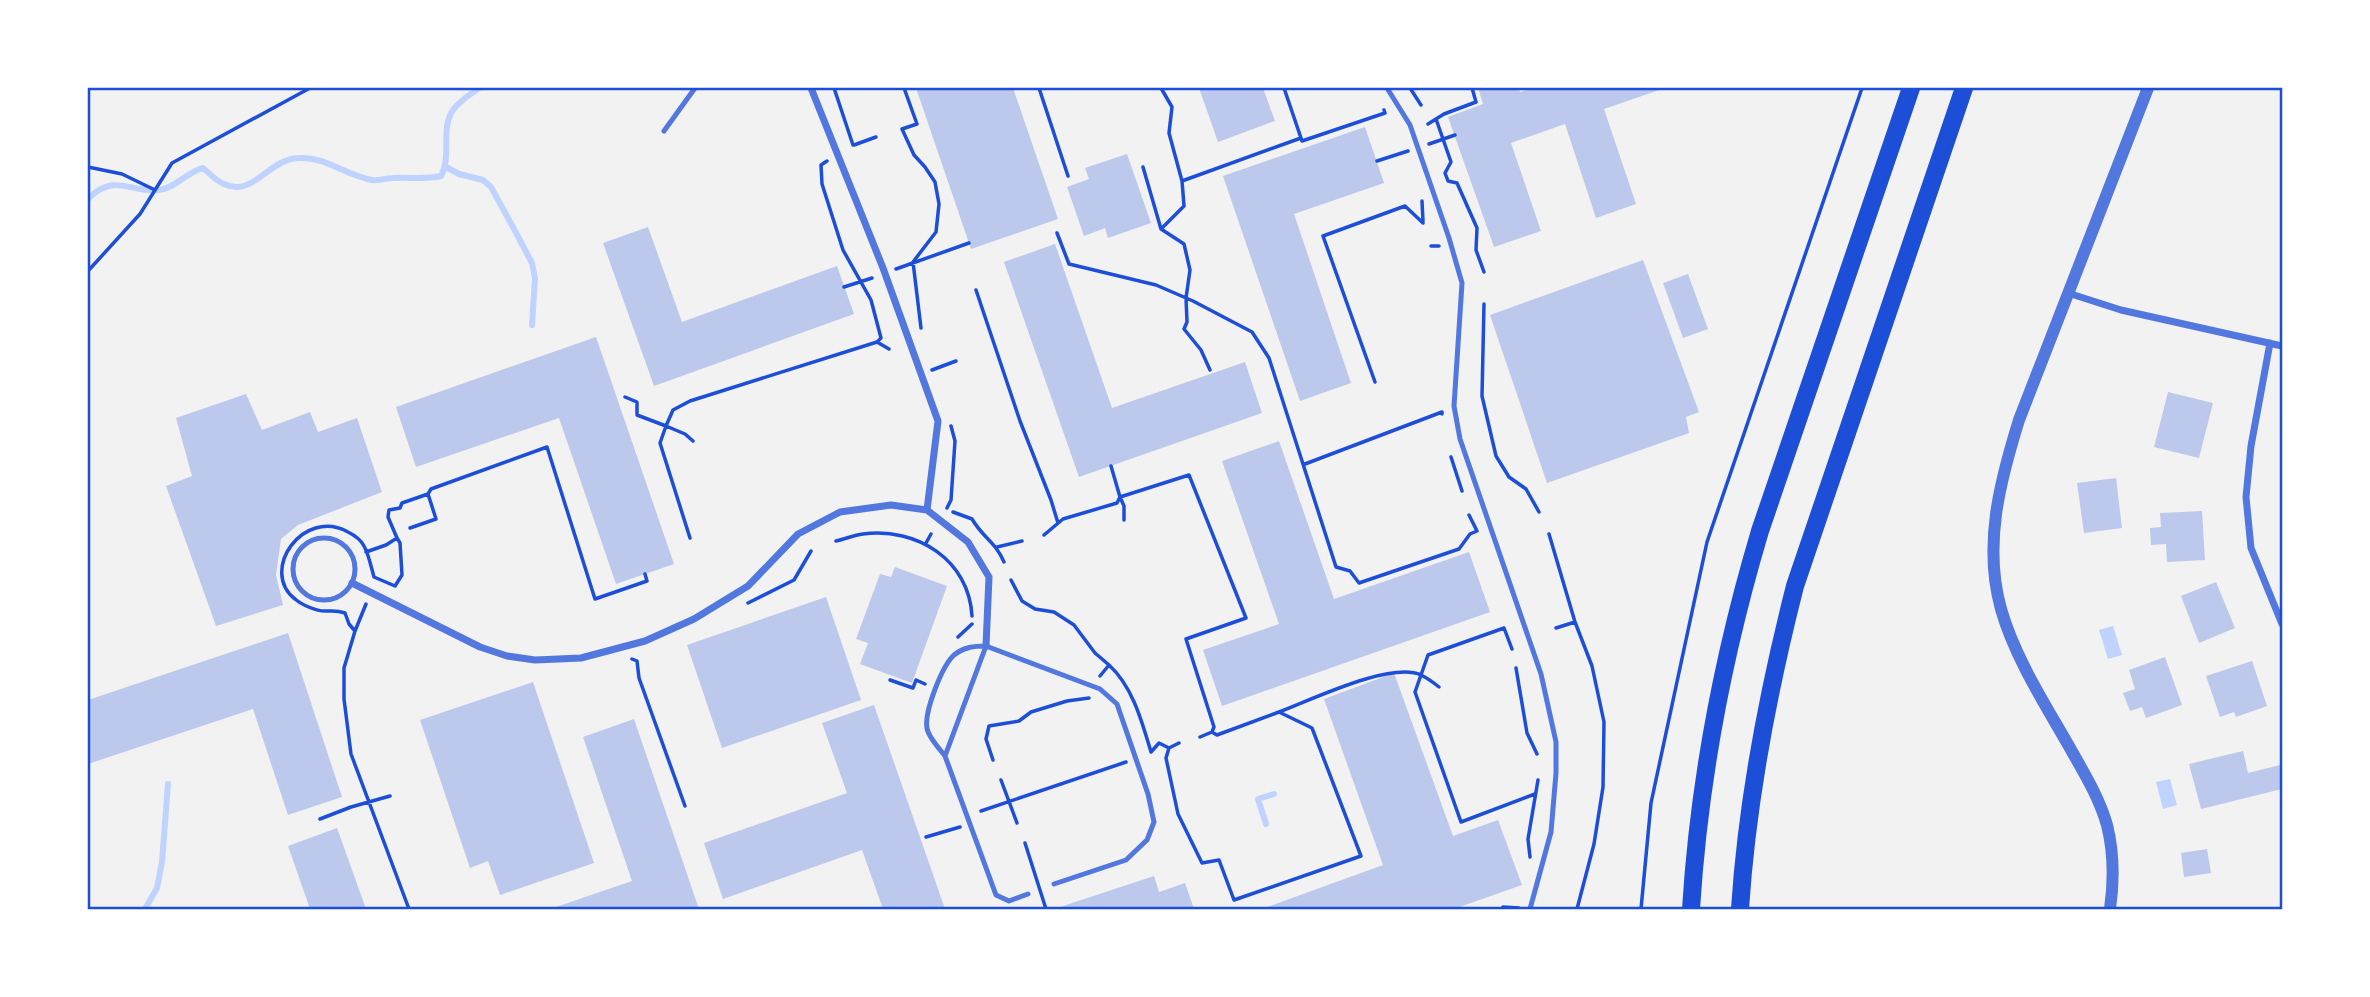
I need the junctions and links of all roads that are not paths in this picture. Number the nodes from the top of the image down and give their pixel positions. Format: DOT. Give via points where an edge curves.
graph roads {
  1 [pos="695,88"];
  2 [pos="811,88"];
  3 [pos="1387,88"];
  4 [pos="1911,88"];
  5 [pos="1964,88"];
  6 [pos="2148,88"];
  7 [pos="664,131"];
  8 [pos="2068,293"];
  9 [pos="2270,343"];
  10 [pos="2283,346"];
  11 [pos="927,510"];
  12 [pos="352,583"];
  13 [pos="2283,624"];
  14 [pos="986,646"];
  15 [pos="945,755"];
  16 [pos="1054,884"];
  17 [pos="1028,894"];
  18 [pos="1530,909"];
  19 [pos="1691,909"];
  20 [pos="1740,909"];
  21 [pos="2110,909"];
  1 -- 7 [label="lane"];
  2 -- 11 [label="street" via="883,268 937,421"];
  3 -- 18 [label="lane" via="1410,125 1462,283 1454,406 1460,439 1541,674 1556,742 1551,832"];
  4 -- 19 [label="main road" via="1739,604 1709,748"];
  5 -- 20 [label="main road" via="1795,586 1756,765"];
  6 -- 8 [label="street"];
  8 -- 9 [label="street" via="2121,310"];
  8 -- 21 [label="street" via="2005,465 1994,521 1994,569 2013,642 2101,806 2112,856"];
  9 -- 10 [label="street"];
  9 -- 13 [label="street" via="2246,497 2250,548"];
  11 -- 12 [label="street" via="891,505 840,512 798,534 748,586 694,619 645,641 581,658 507,656"];
  11 -- 14 [label="street" via="968,542 989,577"];
  12 -- 12 [label="lane" via="327,601 312,598 300,590 294,561 301,548 329,538 352,555"];
  14 -- 15 [label="lane"];
  14 -- 15 [label="lane" via="972,645 954,656 941,675 927,730"];
  14 -- 16 [label="lane" via="1100,689 1117,704 1149,794 1154,822 1147,840 1126,860"];
  15 -- 17 [label="lane" via="996,895 1009,901"];
}
